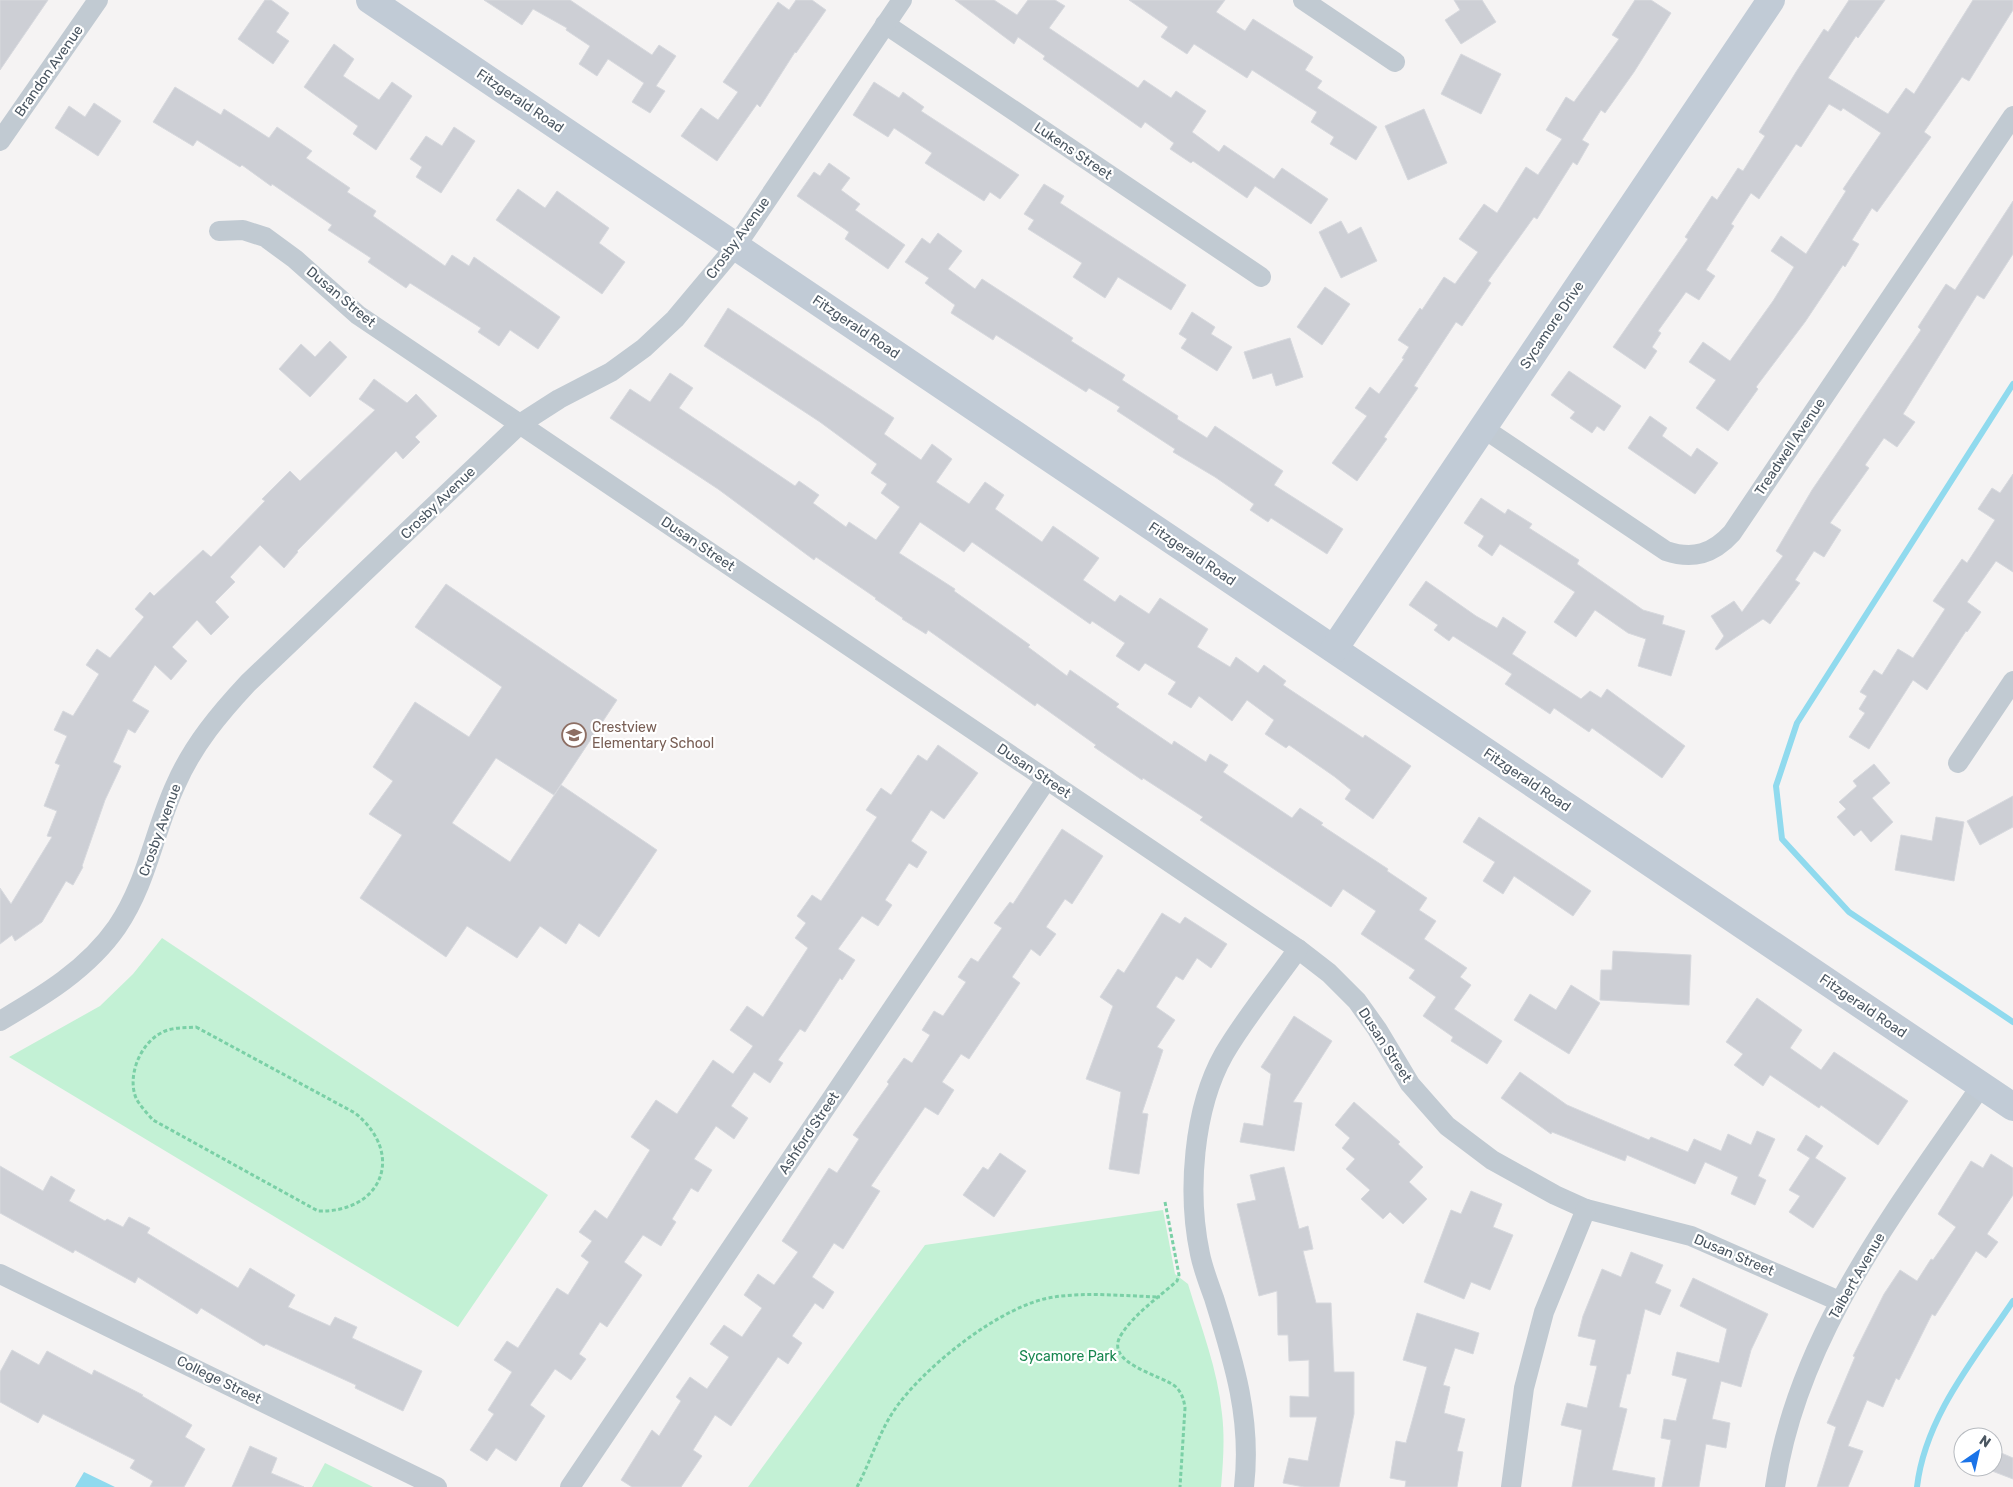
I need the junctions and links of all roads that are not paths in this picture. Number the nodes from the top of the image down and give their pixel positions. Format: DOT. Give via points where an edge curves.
graph roads {
  1 [pos="98,0"];
  2 [pos="370,0"];
  3 [pos="902,0"];
  4 [pos="1303,0"];
  5 [pos="1771,0"];
  6 [pos="885,24"];
  7 [pos="1395,62"];
  8 [pos="2013,116"];
  9 [pos="0,142"];
  10 [pos="218,231"];
  11 [pos="736,246"];
  12 [pos="1261,277"];
  13 [pos="520,424"];
  14 [pos="1483,428"];
  15 [pos="1334,649"];
  16 [pos="2013,680"];
  17 [pos="1958,763"];
  18 [pos="1047,779"];
  19 [pos="1298,949"];
  20 [pos="0,1021"];
  21 [pos="1981,1086"];
  22 [pos="2013,1107"];
  23 [pos="1586,1209"];
  24 [pos="0,1274"];
  25 [pos="1839,1300"];
  26 [pos="437,1487"];
  27 [pos="570,1487"];
  28 [pos="1244,1487"];
  29 [pos="1511,1487"];
  30 [pos="1775,1487"];
  1 -- 9 [label="street, Brandon Avenue"];
  2 -- 11 [label="main road, Fitzgerald Road"];
  3 -- 6 [label="street, Crosby Avenue"];
  4 -- 7 [label="street"];
  5 -- 14 [label="main road, Sycamore Drive"];
  6 -- 11 [label="street, Crosby Avenue"];
  6 -- 12 [label="street, Lukens Street"];
  8 -- 14 [label="street, Treadwell Avenue" via="1732,533 1708,553 1695,556 1666,551"];
  10 -- 13 [label="street, Dusan Street" via="243,230 265,237 358,315"];
  11 -- 13 [label="street, Crosby Avenue" via="676,319 644,348 611,372"];
  11 -- 15 [label="main road, Fitzgerald Road"];
  13 -- 18 [label="street, Dusan Street"];
  13 -- 20 [label="street, Crosby Avenue" via="222,711 176,783 145,873 116,928 93,956 48,994"];
  14 -- 15 [label="main road, Sycamore Drive"];
  15 -- 21 [label="main road, Fitzgerald Road"];
  16 -- 17 [label="street"];
  18 -- 19 [label="street, Dusan Street"];
  18 -- 27 [label="street, Ashford Street"];
  19 -- 23 [label="street, Dusan Street" via="1329,973 1356,1001 1410,1084 1447,1126 1492,1160"];
  19 -- 28 [label="street" via="1224,1055 1200,1121 1193,1187 1200,1254 1236,1370 1246,1427"];
  21 -- 22 [label="main road, Fitzgerald Road"];
  21 -- 25 [label="street, Talbert Avenue"];
  23 -- 25 [label="street, Dusan Street" via="1691,1236"];
  23 -- 29 [label="street" via="1544,1312 1524,1388"];
  24 -- 26 [label="street, College Street"];
  25 -- 30 [label="street, Talbert Avenue" via="1804,1379 1784,1441"];
}
